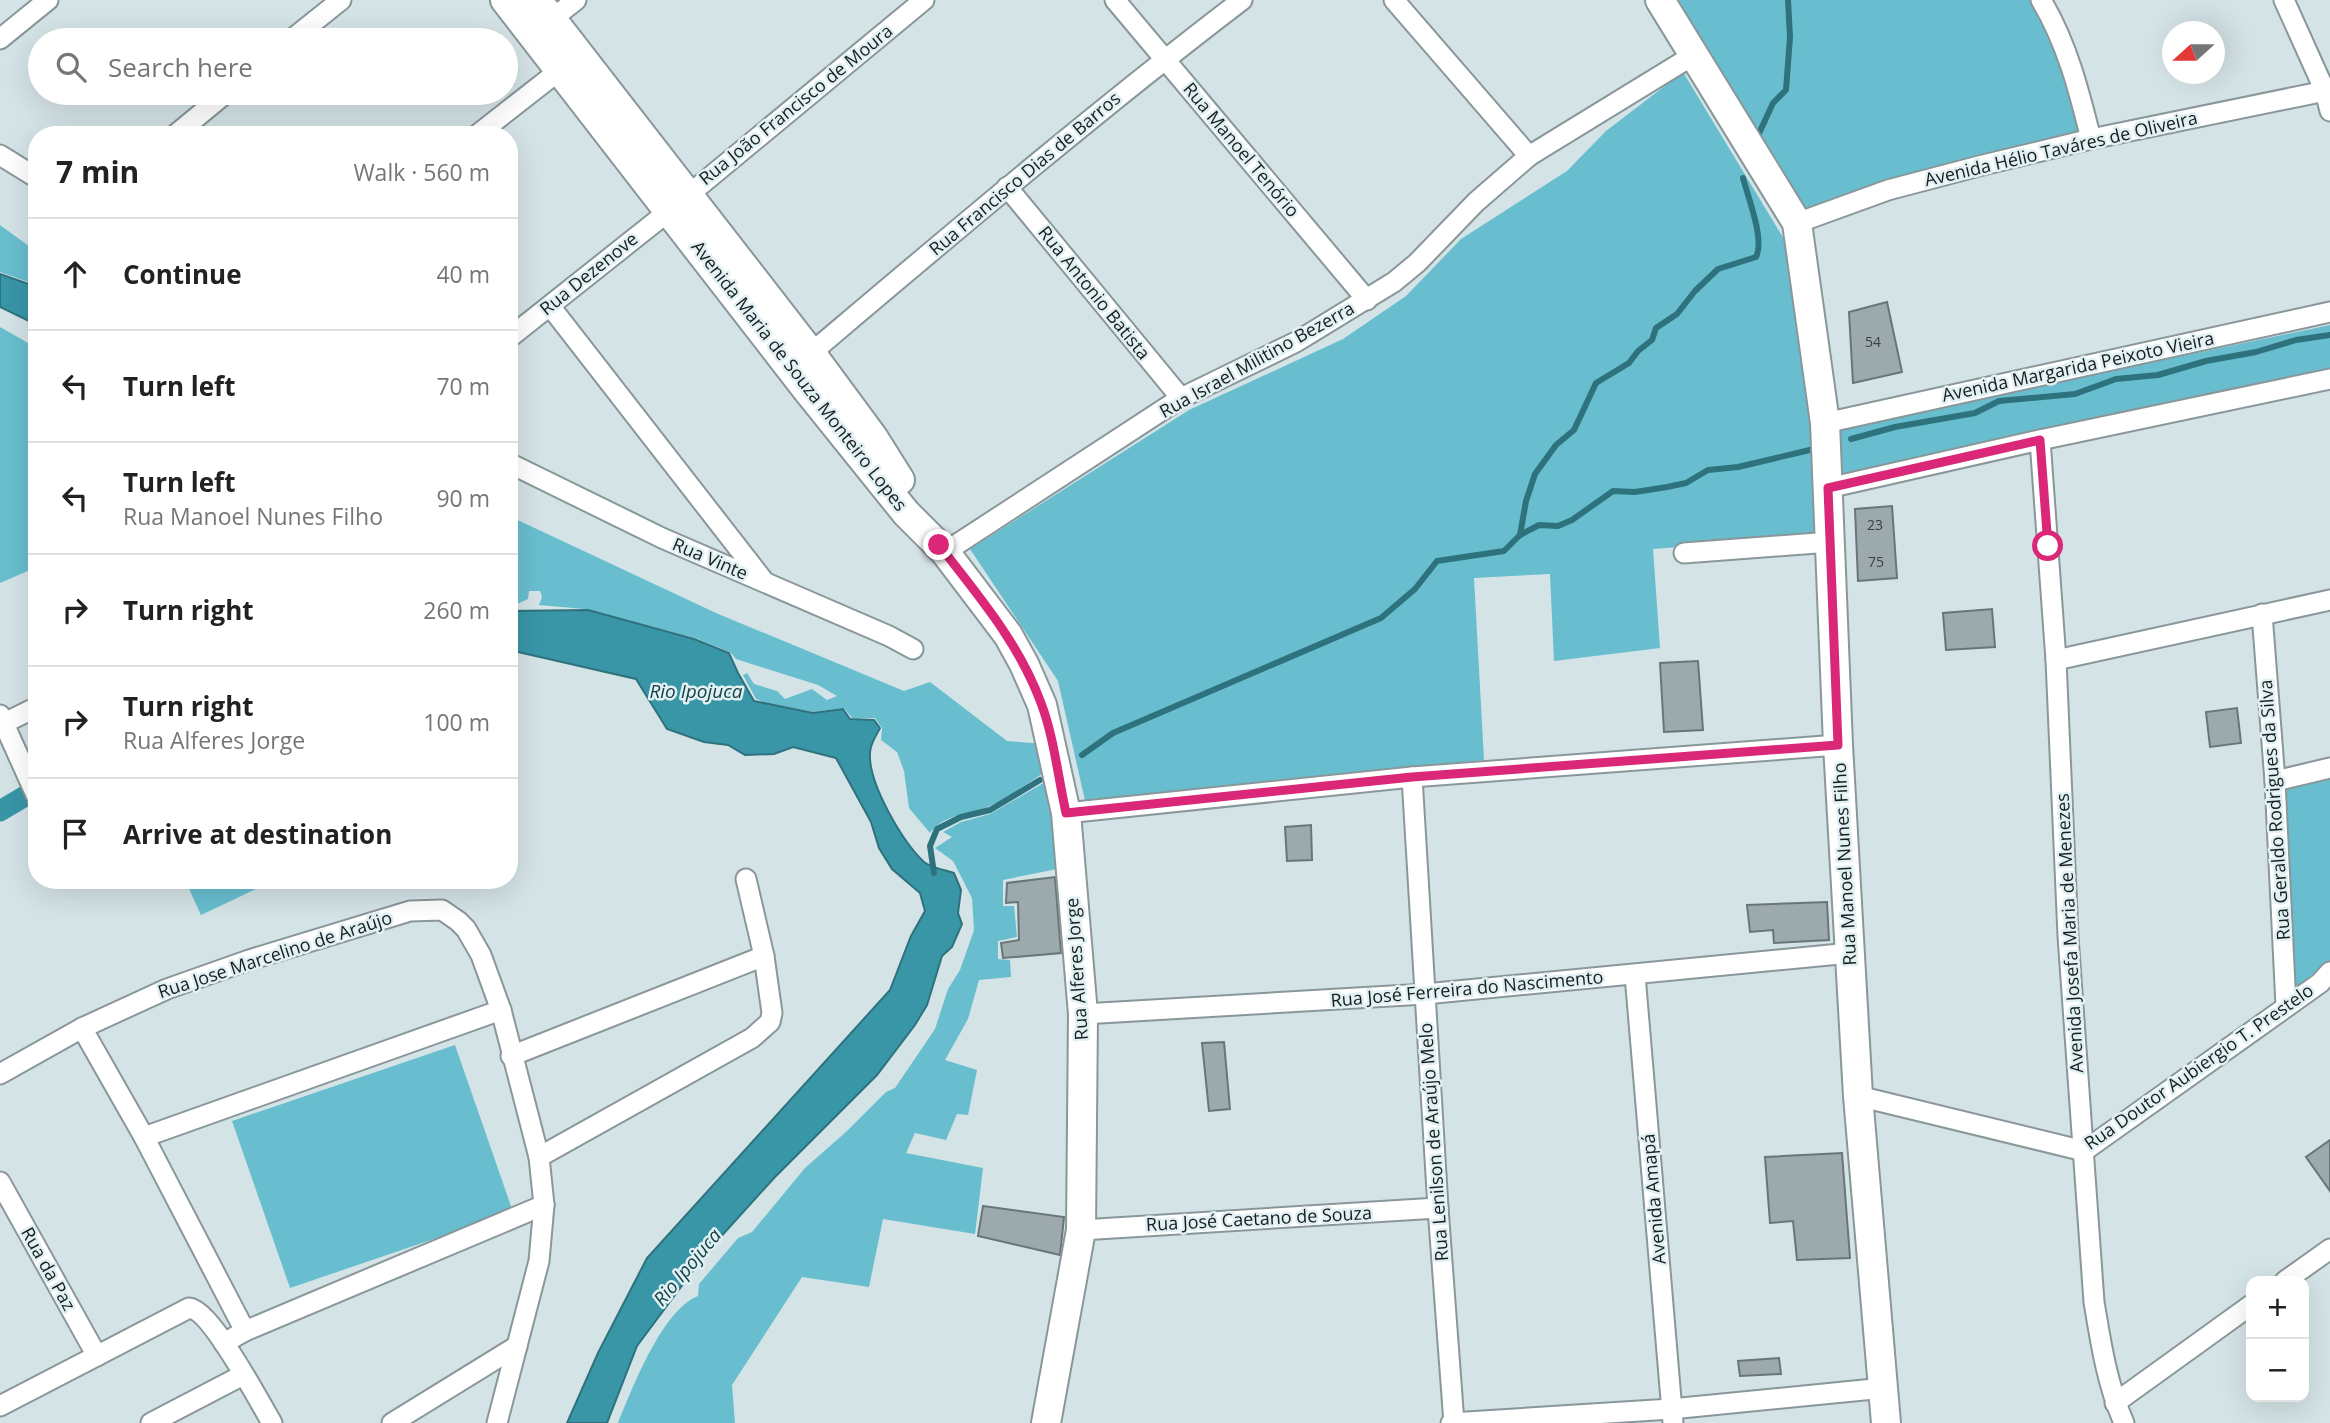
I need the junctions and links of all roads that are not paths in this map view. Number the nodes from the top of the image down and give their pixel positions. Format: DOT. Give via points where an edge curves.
graph roads {
  1 [pos="48,0"];
  2 [pos="341,0"];
  3 [pos="505,0"];
  4 [pos="576,0"];
  5 [pos="924,0"];
  6 [pos="1115,0"];
  7 [pos="1242,0"];
  8 [pos="1394,0"];
  9 [pos="1660,0"];
  10 [pos="2041,0"];
  11 [pos="2284,0"];
  12 [pos="545,9"];
  13 [pos="306,28"];
  14 [pos="0,39"];
  15 [pos="1692,56"];
  16 [pos="1165,59"];
  17 [pos="560,70"];
  18 [pos="2327,90"];
  19 [pos="518,103"];
  20 [pos="211,105"];
  21 [pos="515,105"];
  22 [pos="2330,111"];
  23 [pos="186,126"];
  24 [pos="488,126"];
  25 [pos="2091,139"];
  26 [pos="0,155"];
  27 [pos="1529,156"];
  28 [pos="28,172"];
  29 [pos="1007,187"];
  30 [pos="679,202"];
  31 [pos="1797,223"];
  32 [pos="1367,300"];
  33 [pos="550,306"];
  34 [pos="2330,312"];
  35 [pos="518,331"];
  36 [pos="811,353"];
  37 [pos="2330,379"];
  38 [pos="1181,398"];
  39 [pos="1825,423"];
  40 [pos="2040,440"];
  41 [pos="518,467"];
  42 [pos="1828,488"];
  43 [pos="1830,542"];
  44 [pos="942,549"];
  45 [pos="1684,553"];
  46 [pos="766,583"];
  47 [pos="2330,600"];
  48 [pos="2262,614"];
  49 [pos="913,649"];
  50 [pos="2056,660"];
  51 [pos="28,710"];
  52 [pos="1,721"];
  53 [pos="1838,745"];
  54 [pos="28,765"];
  55 [pos="2330,768"];
  56 [pos="1412,777"];
  57 [pos="2275,782"];
  58 [pos="1066,813"];
  59 [pos="746,879"];
  60 [pos="1850,953"];
  61 [pos="764,956"];
  62 [pos="2330,972"];
  63 [pos="1635,975"];
  64 [pos="1425,994"];
  65 [pos="2286,1006"];
  66 [pos="500,1010"];
  67 [pos="1083,1014"];
  68 [pos="82,1028"];
  69 [pos="511,1056"];
  70 [pos="0,1074"];
  71 [pos="1858,1096"];
  72 [pos="144,1137"];
  73 [pos="2084,1152"];
  74 [pos="539,1157"];
  75 [pos="0,1182"];
  76 [pos="544,1205"];
  77 [pos="1438,1208"];
  78 [pos="1081,1230"];
  79 [pos="2330,1249"];
  80 [pos="2292,1276"];
  81 [pos="2246,1309"];
  82 [pos="245,1331"];
  83 [pos="224,1343"];
  84 [pos="517,1346"];
  85 [pos="97,1356"];
  86 [pos="243,1375"];
  87 [pos="1884,1388"];
  88 [pos="2115,1403"];
  89 [pos="0,1406"];
  90 [pos="1672,1416"];
  91 [pos="150,1423"];
  92 [pos="272,1423"];
  93 [pos="392,1423"];
  94 [pos="497,1423"];
  95 [pos="1046,1423"];
  96 [pos="1452,1423"];
  97 [pos="1886,1423"];
  98 [pos="2124,1423"];
  1 -- 14 [label="street"];
  2 -- 13 [label="street"];
  3 -- 17 [label="street, Avenida Maria de Souza Monteiro Lopes"];
  4 -- 12 [label="street"];
  5 -- 30 [label="street, Rua João Francisco de Moura"];
  6 -- 16 [label="street, Rua Manoel Tenório"];
  7 -- 16 [label="street, Rua Francisco Dias de Barros"];
  8 -- 27 [label="street"];
  9 -- 15 [label="street"];
  10 -- 25 [label="street" via="2076,76"];
  11 -- 18 [label="street"];
  12 -- 30 [label="street, Avenida Maria de Souza Monteiro Lopes"];
  15 -- 27 [label="street, Rua Israel Militino Bezerra"];
  15 -- 31 [label="street"];
  16 -- 29 [label="street, Rua Francisco Dias de Barros"];
  16 -- 32 [label="street, Rua Manoel Tenório"];
  17 -- 19 [label="street"];
  17 -- 30 [label="street, Avenida Maria de Souza Monteiro Lopes"];
  18 -- 22 [label="street"];
  18 -- 25 [label="street, Avenida Hélio Taváres de Oliveira"];
  20 -- 23 [label="street"];
  21 -- 24 [label="street"];
  25 -- 31 [label="street, Avenida Hélio Taváres de Oliveira" via="1888,190"];
  26 -- 28 [label="street"];
  27 -- 32 [label="street, Rua Israel Militino Bezerra" via="1417,263"];
  29 -- 36 [label="street, Rua Francisco Dias de Barros"];
  29 -- 38 [label="street, Rua Antonio Batista"];
  30 -- 33 [label="street, Rua Dezenove"];
  30 -- 36 [label="street, Avenida Maria de Souza Monteiro Lopes"];
  30 -- 44 [label="street, Avenida Maria de Souza Monteiro Lopes" via="716,273 906,513"];
  31 -- 39 [label="street, Rua Manoel Nunes Filho"];
  32 -- 38 [label="street, Rua Israel Militino Bezerra" via="1296,342"];
  33 -- 35 [label="street, Rua Dezenove"];
  33 -- 46 [label="street"];
  34 -- 39 [label="street, Avenida Margarida Peixoto Vieira"];
  36 -- 44 [label="street, Avenida Maria de Souza Monteiro Lopes" via="873,437"];
  37 -- 40 [label="street"];
  38 -- 44 [label="street, Rua Israel Militino Bezerra"];
  39 -- 42 [label="street, Rua Manoel Nunes Filho"];
  40 -- 42 [label="street"];
  40 -- 50 [label="street, Avenida Josefa Maria de Menezes"];
  41 -- 46 [label="street, Rua Vinte"];
  42 -- 43 [label="street, Rua Manoel Nunes Filho"];
  43 -- 45 [label="street"];
  43 -- 53 [label="street, Rua Manoel Nunes Filho"];
  44 -- 58 [label="street, Rua Alferes Jorge" via="1008,635 1024,664 1042,705"];
  46 -- 49 [label="street, Rua Vinte"];
  47 -- 48 [label="street"];
  48 -- 50 [label="street"];
  48 -- 57 [label="street, Rua Geraldo Rodrigues da Silva"];
  50 -- 73 [label="street, Avenida Josefa Maria de Menezes" via="2068,936"];
  51 -- 52 [label="street"];
  52 -- 54 [label="street"];
  53 -- 56 [label="street"];
  53 -- 60 [label="street, Rua Manoel Nunes Filho"];
  55 -- 57 [label="street"];
  56 -- 58 [label="street"];
  56 -- 64 [label="street, Rua Lenilson de Araújo Melo"];
  57 -- 65 [label="street, Rua Geraldo Rodrigues da Silva"];
  58 -- 67 [label="street, Rua Alferes Jorge"];
  59 -- 61 [label="street"];
  60 -- 63 [label="street, Rua José Ferreira do Nascimento"];
  60 -- 71 [label="street, Rua Manoel Nunes Filho"];
  61 -- 69 [label="street"];
  61 -- 74 [label="street" via="770,1022 752,1038"];
  62 -- 65 [label="street, Rua Doutor Aubiergio T. Prestelo"];
  63 -- 64 [label="street, Rua José Ferreira do Nascimento"];
  63 -- 90 [label="street, Avenida Amapá"];
  64 -- 67 [label="street, Rua José Ferreira do Nascimento"];
  64 -- 77 [label="street, Rua Lenilson de Araújo Melo"];
  65 -- 73 [label="street, Rua Doutor Aubiergio T. Prestelo"];
  66 -- 68 [label="street, Rua Jose Marcelino de Araújo" via="491,977 458,921 442,910 410,911 248,960 167,989"];
  66 -- 69 [label="street"];
  66 -- 72 [label="street"];
  67 -- 78 [label="street, Rua Alferes Jorge"];
  68 -- 70 [label="street, Rua Jose Marcelino de Araújo"];
  68 -- 72 [label="street"];
  69 -- 74 [label="street"];
  71 -- 73 [label="street, Rua Doutor Aubiergio T. Prestelo"];
  71 -- 87 [label="street, Rua Manoel Nunes Filho"];
  72 -- 82 [label="street"];
  73 -- 88 [label="street, Avenida Josefa Maria de Menezes" via="2094,1302"];
  74 -- 76 [label="street"];
  75 -- 85 [label="street, Rua da Paz"];
  76 -- 82 [label="street"];
  76 -- 84 [label="street" via="539,1261"];
  77 -- 78 [label="street, Rua José Caetano de Souza"];
  77 -- 96 [label="street, Rua Lenilson de Araújo Melo"];
  78 -- 95 [label="street, Rua Alferes Jorge"];
  79 -- 80 [label="street"];
  81 -- 88 [label="street"];
  82 -- 83 [label="street"];
  83 -- 85 [label="street" via="202,1313 189,1308"];
  83 -- 86 [label="street"];
  84 -- 93 [label="street"];
  84 -- 94 [label="street"];
  85 -- 89 [label="street"];
  86 -- 91 [label="street"];
  86 -- 92 [label="street"];
  87 -- 90 [label="street"];
  87 -- 97 [label="street, Rua Manoel Nunes Filho"];
  88 -- 98 [label="street, Avenida Josefa Maria de Menezes"];
  90 -- 96 [label="street"];
}
